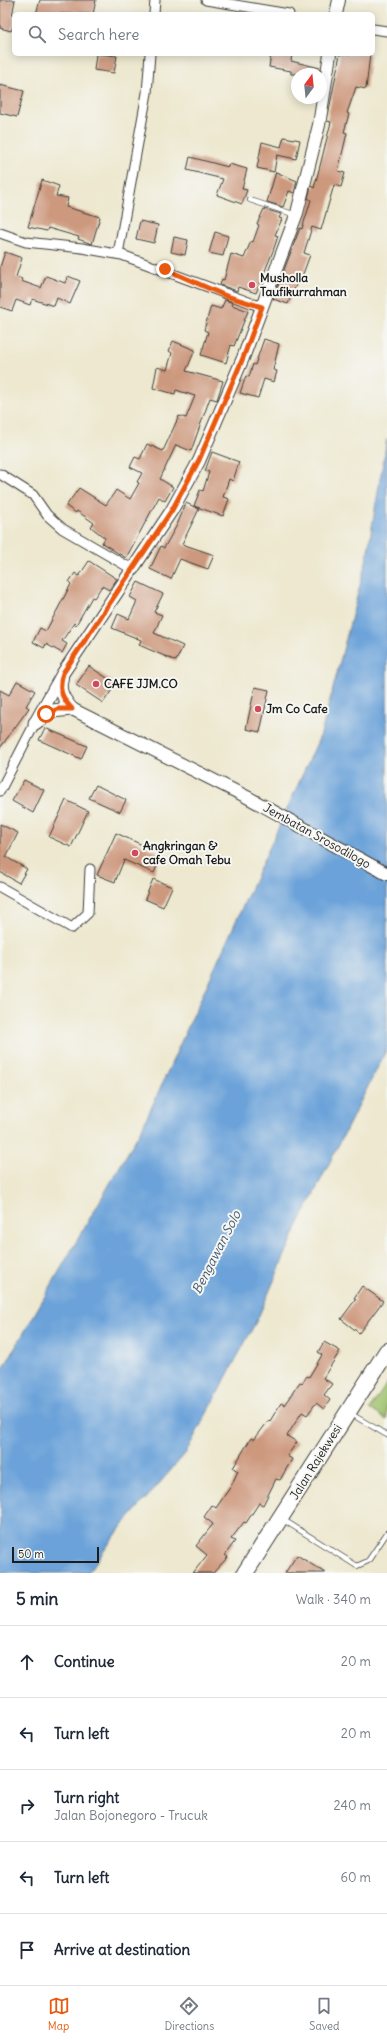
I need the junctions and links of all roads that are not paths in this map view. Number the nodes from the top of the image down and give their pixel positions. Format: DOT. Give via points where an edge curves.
graph roads {
  1 [pos="155,0"];
  2 [pos="206,0"];
  3 [pos="339,0"];
  4 [pos="154,12"];
  5 [pos="277,12"];
  6 [pos="336,12"];
  7 [pos="375,28"];
  8 [pos="387,31"];
  9 [pos="150,56"];
  10 [pos="330,56"];
  11 [pos="250,200"];
  12 [pos="296,215"];
  13 [pos="0,233"];
  14 [pos="118,254"];
  15 [pos="262,307"];
  16 [pos="0,474"];
  17 [pos="132,569"];
  18 [pos="63,673"];
  19 [pos="72,709"];
  20 [pos="35,723"];
  21 [pos="0,791"];
  22 [pos="90,870"];
  23 [pos="387,874"];
  24 [pos="0,887"];
  25 [pos="387,1350"];
  26 [pos="348,1412"];
  27 [pos="387,1436"];
  28 [pos="280,1518"];
  29 [pos="387,1533"];
  30 [pos="247,1572"];
  1 -- 4 [label="street"];
  2 -- 5 [label="street"];
  3 -- 6 [label="street"];
  7 -- 8 [label="street"];
  9 -- 14 [label="street" via="147,93"];
  10 -- 12 [label="street" via="319,125"];
  11 -- 12 [label="lane"];
  12 -- 15 [label="street"];
  13 -- 14 [label="street" via="26,242"];
  14 -- 15 [label="street" via="165,269 226,296"];
  15 -- 17 [label="street" via="199,460 172,510"];
  16 -- 17 [label="street" via="33,495 47,515 63,529"];
  17 -- 18 [label="street"];
  18 -- 19 [label="street" via="60,690"];
  18 -- 20 [label="street"];
  19 -- 20 [label="main road" via="52,711"];
  19 -- 23 [label="street, Jembatan Srosodilogo" via="246,797"];
  20 -- 21 [label="street"];
  22 -- 24 [label="street" via="88,913 72,928"];
  25 -- 26 [label="highway, Jalan Rajekwesi"];
  26 -- 27 [label="lane"];
  26 -- 28 [label="highway, Jalan Rajekwesi"];
  28 -- 29 [label="lane" via="357,1566 368,1561"];
  28 -- 30 [label="highway, Jalan Rajekwesi"];
}
